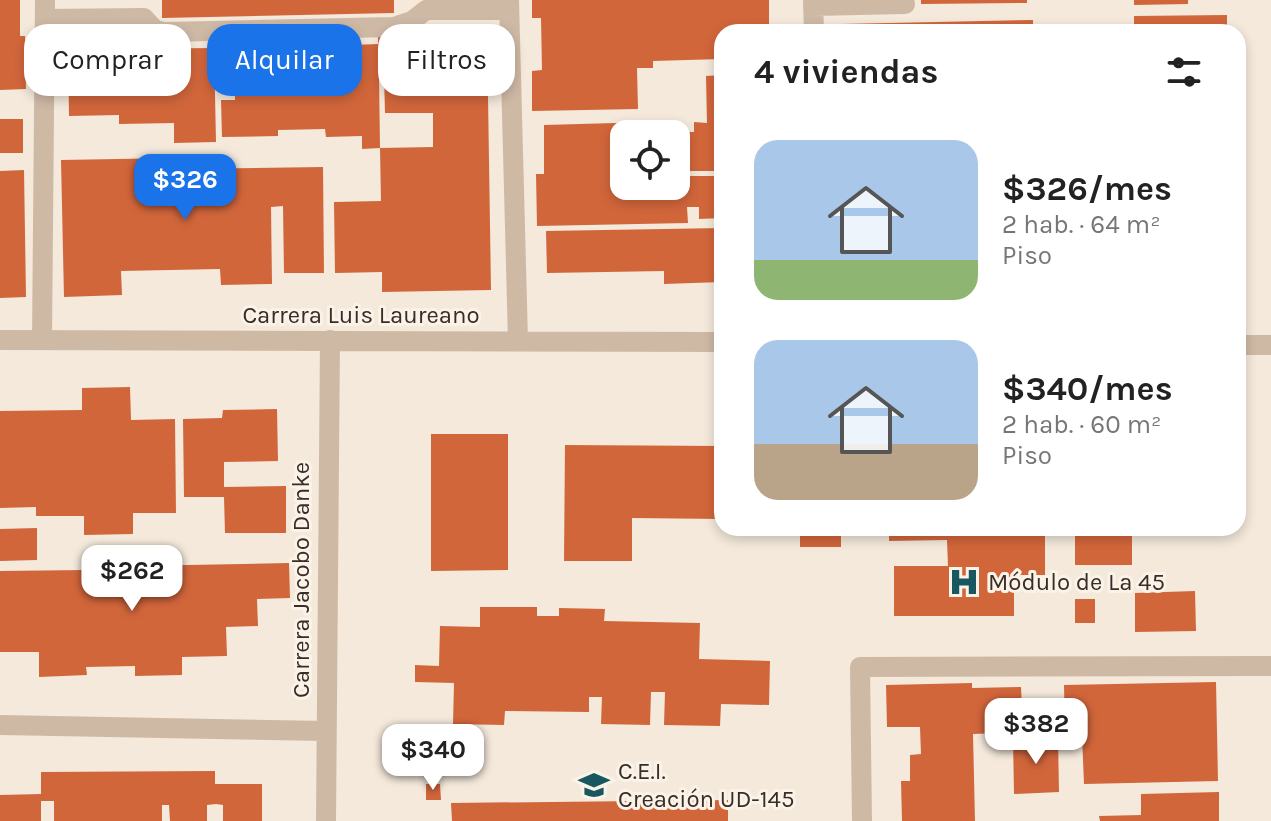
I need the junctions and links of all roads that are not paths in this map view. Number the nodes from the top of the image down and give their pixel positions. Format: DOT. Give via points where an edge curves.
graph roads {
  1 [pos="904,0"];
  2 [pos="813,3"];
  3 [pos="426,5"];
  4 [pos="509,5"];
  5 [pos="144,9"];
  6 [pos="45,10"];
  7 [pos="814,24"];
  8 [pos="0,340"];
  9 [pos="42,340"];
  10 [pos="330,340"];
  11 [pos="518,341"];
  12 [pos="714,342"];
  13 [pos="1246,345"];
  14 [pos="1271,345"];
  15 [pos="1271,666"];
  16 [pos="0,725"];
  17 [pos="326,731"];
  18 [pos="326,821"];
  19 [pos="862,821"];
  1 -- 2 [label="street" via="905,4"];
  2 -- 7 [label="street"];
  3 -- 4 [label="street"];
  3 -- 5 [label="street" via="412,21 394,27 164,32 155,30"];
  4 -- 11 [label="street"];
  5 -- 6 [label="street"];
  6 -- 9 [label="street"];
  8 -- 9 [label="street, Carrera Luis Laureano"];
  9 -- 10 [label="street, Carrera Luis Laureano"];
  10 -- 11 [label="street, Carrera Luis Laureano"];
  10 -- 17 [label="street, Carrera Jacobo Danke"];
  11 -- 12 [label="street, Carrera Luis Laureano"];
  13 -- 14 [label="street"];
  15 -- 19 [label="street" via="860,667"];
  16 -- 17 [label="street"];
  17 -- 18 [label="street, Carrera Jacobo Danke"];
}
